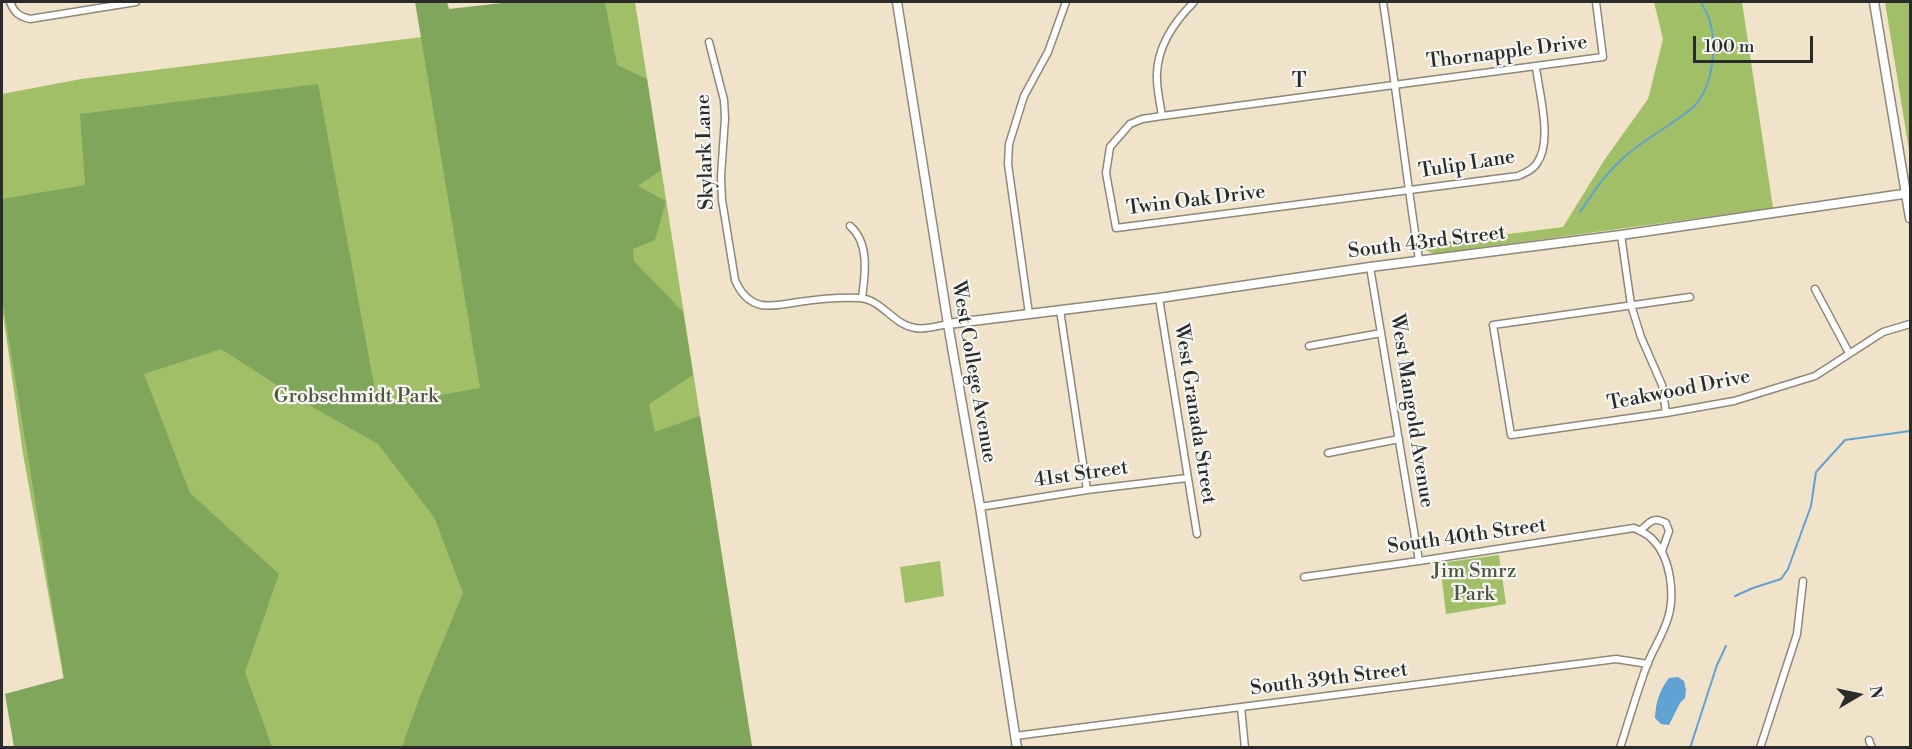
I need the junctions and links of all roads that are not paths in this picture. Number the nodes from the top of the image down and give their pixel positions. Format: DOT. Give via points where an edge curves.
graph roads {
  1 [pos="10,2"];
  2 [pos="136,2"];
  3 [pos="897,2"];
  4 [pos="1066,2"];
  5 [pos="1194,2"];
  6 [pos="1383,2"];
  7 [pos="1596,2"];
  8 [pos="1874,2"];
  9 [pos="709,42"];
  10 [pos="1536,67"];
  11 [pos="1395,84"];
  12 [pos="1162,116"];
  13 [pos="1408,191"];
  14 [pos="1909,193"];
  15 [pos="1911,218"];
  16 [pos="850,226"];
  17 [pos="1621,235"];
  18 [pos="1419,260"];
  19 [pos="1370,267"];
  20 [pos="1815,290"];
  21 [pos="1689,297"];
  22 [pos="862,298"];
  23 [pos="1159,298"];
  24 [pos="1631,305"];
  25 [pos="1060,310"];
  26 [pos="1029,314"];
  27 [pos="948,324"];
  28 [pos="1911,324"];
  29 [pos="1381,333"];
  30 [pos="1309,346"];
  31 [pos="1849,353"];
  32 [pos="1666,413"];
  33 [pos="1399,439"];
  34 [pos="1328,453"];
  35 [pos="1187,478"];
  36 [pos="1087,490"];
  37 [pos="980,507"];
  38 [pos="1637,530"];
  39 [pos="1197,534"];
  40 [pos="1662,551"];
  41 [pos="1419,561"];
  42 [pos="1304,577"];
  43 [pos="1803,581"];
  44 [pos="1648,664"];
  45 [pos="1241,707"];
  46 [pos="1015,736"];
  47 [pos="1017,747"];
  48 [pos="1245,747"];
  49 [pos="1620,747"];
  50 [pos="1760,747"];
  1 -- 2 [label="street" via="21,17 30,19"];
  3 -- 27 [label="street, West College Avenue"];
  4 -- 26 [label="street" via="1048,52 1024,96 1009,144 1008,164"];
  5 -- 12 [label="street" via="1179,18 1160,56 1157,72"];
  6 -- 11 [label="street"];
  7 -- 10 [label="street, Thornapple Drive" via="1603,57"];
  8 -- 14 [label="street"];
  9 -- 22 [label="street, Skylark Lane" via="724,100 722,200 740,291 760,304 772,305"];
  10 -- 11 [label="street, Thornapple Drive"];
  10 -- 13 [label="street, Tulip Lane" via="1545,139 1536,165 1518,176"];
  11 -- 12 [label="street, Twin Oak Drive"];
  11 -- 13 [label="street"];
  12 -- 13 [label="street, Twin Oak Drive" via="1130,124 1110,147 1106,173 1116,228"];
  13 -- 18 [label="street"];
  14 -- 15 [label="street"];
  14 -- 17 [label="street, South 43rd Street"];
  16 -- 22 [label="street" via="859,237 864,255"];
  17 -- 18 [label="street, South 43rd Street"];
  17 -- 24 [label="street"];
  18 -- 19 [label="street, South 43rd Street"];
  19 -- 23 [label="street, South 43rd Street"];
  19 -- 29 [label="street, West Mangold Avenue"];
  20 -- 31 [label="street"];
  21 -- 24 [label="street"];
  22 -- 27 [label="street, Skylark Lane" via="915,328"];
  23 -- 25 [label="street, South 43rd Street"];
  23 -- 35 [label="street, West Granada Street"];
  24 -- 32 [label="street" via="1662,385"];
  24 -- 32 [label="street, Teakwood Drive" via="1493,325 1510,435"];
  25 -- 26 [label="street, South 43rd Street"];
  25 -- 36 [label="street"];
  26 -- 27 [label="street, South 43rd Street"];
  27 -- 37 [label="street, West College Avenue"];
  28 -- 31 [label="street, Teakwood Drive" via="1883,332"];
  29 -- 30 [label="street"];
  29 -- 33 [label="street, West Mangold Avenue"];
  31 -- 32 [label="street, Teakwood Drive" via="1815,376 1734,401"];
  33 -- 34 [label="street"];
  33 -- 41 [label="street, West Mangold Avenue"];
  35 -- 36 [label="street, 41st Street"];
  35 -- 39 [label="street, West Granada Street"];
  36 -- 37 [label="street, 41st Street"];
  37 -- 46 [label="street, West College Avenue"];
  38 -- 40 [label="street" via="1652,538"];
  38 -- 40 [label="street, South 40th Street" via="1652,520 1666,523 1669,531"];
  38 -- 41 [label="street, South 40th Street"];
  40 -- 44 [label="street" via="1671,594 1668,617"];
  41 -- 42 [label="street, South 40th Street"];
  43 -- 50 [label="street" via="1797,634"];
  44 -- 45 [label="street, South 39th Street" via="1616,659"];
  44 -- 49 [label="street"];
  45 -- 46 [label="street, South 39th Street"];
  45 -- 48 [label="street"];
  46 -- 47 [label="street, West College Avenue"];
}
